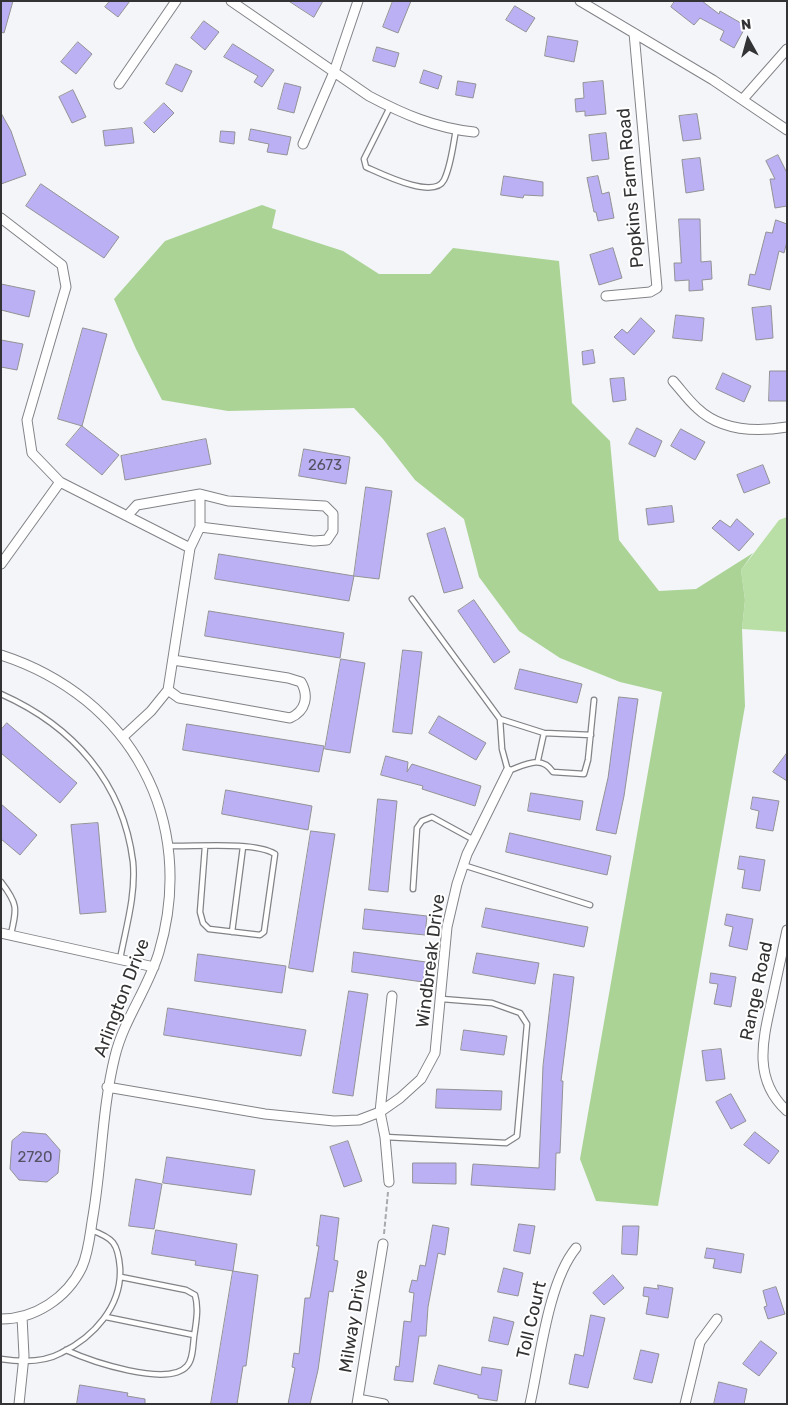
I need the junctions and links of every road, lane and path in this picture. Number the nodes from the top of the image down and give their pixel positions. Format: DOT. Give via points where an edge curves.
graph roads {
  1 [pos="176,1"];
  2 [pos="231,1"];
  3 [pos="358,1"];
  4 [pos="580,1"];
  5 [pos="634,33"];
  6 [pos="787,49"];
  7 [pos="334,72"];
  8 [pos="119,84"];
  9 [pos="743,99"];
  10 [pos="390,107"];
  11 [pos="456,130"];
  12 [pos="787,130"];
  13 [pos="474,132"];
  14 [pos="304,144"];
  15 [pos="1,218"];
  16 [pos="606,296"];
  17 [pos="673,381"];
  18 [pos="787,427"];
  19 [pos="60,482"];
  20 [pos="200,494"];
  21 [pos="126,516"];
  22 [pos="200,527"];
  23 [pos="190,548"];
  24 [pos="1,564"];
  25 [pos="412,599"];
  26 [pos="1,655"];
  27 [pos="173,660"];
  28 [pos="168,690"];
  29 [pos="1,694"];
  30 [pos="594,700"];
  31 [pos="500,719"];
  32 [pos="544,733"];
  33 [pos="590,735"];
  34 [pos="124,736"];
  35 [pos="538,760"];
  36 [pos="508,771"];
  37 [pos="474,840"];
  38 [pos="168,846"];
  39 [pos="205,846"];
  40 [pos="243,847"];
  41 [pos="463,865"];
  42 [pos="1,882"];
  43 [pos="413,889"];
  44 [pos="590,905"];
  45 [pos="787,930"];
  46 [pos="232,932"];
  47 [pos="6,934"];
  48 [pos="120,959"];
  49 [pos="154,967"];
  50 [pos="392,996"];
  51 [pos="442,999"];
  52 [pos="107,1087"];
  53 [pos="787,1111"];
  54 [pos="380,1112"];
  55 [pos="385,1137"];
  56 [pos="389,1182"];
  57 [pos="90,1230"];
  58 [pos="383,1244"];
  59 [pos="576,1248"];
  60 [pos="121,1277"];
  61 [pos="22,1317"];
  62 [pos="106,1317"];
  63 [pos="1,1319"];
  64 [pos="717,1319"];
  65 [pos="194,1334"];
  66 [pos="66,1350"];
  67 [pos="1,1360"];
  68 [pos="23,1362"];
  69 [pos="358,1401"];
  70 [pos="20,1404"];
  71 [pos="384,1404"];
  72 [pos="530,1404"];
  73 [pos="685,1404"];
  1 -- 8 [label="street"];
  2 -- 7 [label="street"];
  3 -- 7 [label="street"];
  4 -- 5 [label="street"];
  5 -- 9 [label="street"];
  5 -- 16 [label="street, Popkins Farm Road" via="657,288 650,292"];
  6 -- 9 [label="street"];
  7 -- 10 [label="street"];
  7 -- 14 [label="street"];
  9 -- 12 [label="street"];
  10 -- 11 [label="street"];
  10 -- 11 [label="lane" via="364,159 366,168 424,189 436,188 444,180"];
  11 -- 13 [label="street"];
  15 -- 19 [label="street" via="62,265 66,287 27,420 32,454"];
  17 -- 18 [label="street" via="698,410 720,422 744,430 766,431"];
  19 -- 21 [label="street"];
  19 -- 24 [label="street"];
  20 -- 21 [label="street" via="137,505"];
  20 -- 22 [label="street"];
  20 -- 22 [label="street" via="228,501 325,506 333,514 333,531 327,540 314,541"];
  21 -- 23 [label="street"];
  22 -- 23 [label="street"];
  23 -- 27 [label="street"];
  25 -- 31 [label="lane"];
  26 -- 34 [label="street, Arlington Drive" via="39,669 67,686"];
  27 -- 28 [label="street"];
  27 -- 28 [label="street" via="301,682 306,692 305,704 299,714 290,718 179,698"];
  28 -- 34 [label="street"];
  29 -- 48 [label="lane" via="48,719 85,754 112,791 133,862 131,910"];
  30 -- 33 [label="lane"];
  31 -- 32 [label="lane"];
  31 -- 36 [label="lane" via="502,749"];
  32 -- 33 [label="lane"];
  32 -- 35 [label="lane"];
  33 -- 35 [label="lane" via="584,774 553,772 548,763"];
  34 -- 38 [label="street, Arlington Drive" via="138,757 156,799"];
  35 -- 36 [label="lane"];
  36 -- 37 [label="street, Windbreak Drive"];
  37 -- 41 [label="street, Windbreak Drive"];
  37 -- 43 [label="lane" via="432,817 422,821 417,828"];
  38 -- 39 [label="lane"];
  38 -- 49 [label="street, Arlington Drive" via="169,903"];
  39 -- 40 [label="lane"];
  39 -- 46 [label="lane" via="200,912 203,923 209,929"];
  40 -- 46 [label="lane"];
  40 -- 46 [label="lane" via="272,852 276,857 264,932 260,935"];
  41 -- 44 [label="lane"];
  41 -- 51 [label="street, Windbreak Drive" via="447,927"];
  42 -- 47 [label="lane" via="12,896 17,910"];
  45 -- 53 [label="street, Range Road" via="761,1055 768,1086"];
  47 -- 48 [label="street"];
  48 -- 49 [label="street"];
  49 -- 52 [label="street, Arlington Drive" via="120,1038"];
  50 -- 54 [label="street, Windbreak Drive"];
  51 -- 54 [label="street, Windbreak Drive" via="435,1053 421,1079"];
  51 -- 55 [label="lane" via="492,1003 520,1013 527,1024 517,1136 506,1143"];
  52 -- 54 [label="street, Windbreak Drive" via="265,1114 334,1121 359,1120"];
  52 -- 57 [label="street, Arlington Drive" via="99,1178"];
  54 -- 55 [label="street, Windbreak Drive"];
  55 -- 56 [label="street, Windbreak Drive"];
  56 -- 58 [label="path"];
  57 -- 60 [label="lane" via="107,1236 116,1244"];
  57 -- 61 [label="street, Arlington Drive" via="82,1266 67,1289 46,1307"];
  58 -- 69 [label="street, Milway Drive"];
  59 -- 72 [label="street, Toll Court" via="566,1260 557,1281"];
  60 -- 62 [label="lane" via="115,1303"];
  60 -- 65 [label="lane" via="186,1290 195,1295 198,1303"];
  61 -- 63 [label="street, Arlington Drive"];
  61 -- 68 [label="street"];
  62 -- 65 [label="lane"];
  62 -- 66 [label="lane"];
  64 -- 73 [label="street" via="700,1342"];
  65 -- 66 [label="lane" via="188,1366 176,1375 160,1376 90,1361"];
  66 -- 68 [label="lane"];
  67 -- 68 [label="lane"];
  68 -- 70 [label="street"];
  69 -- 71 [label="street"];
}
